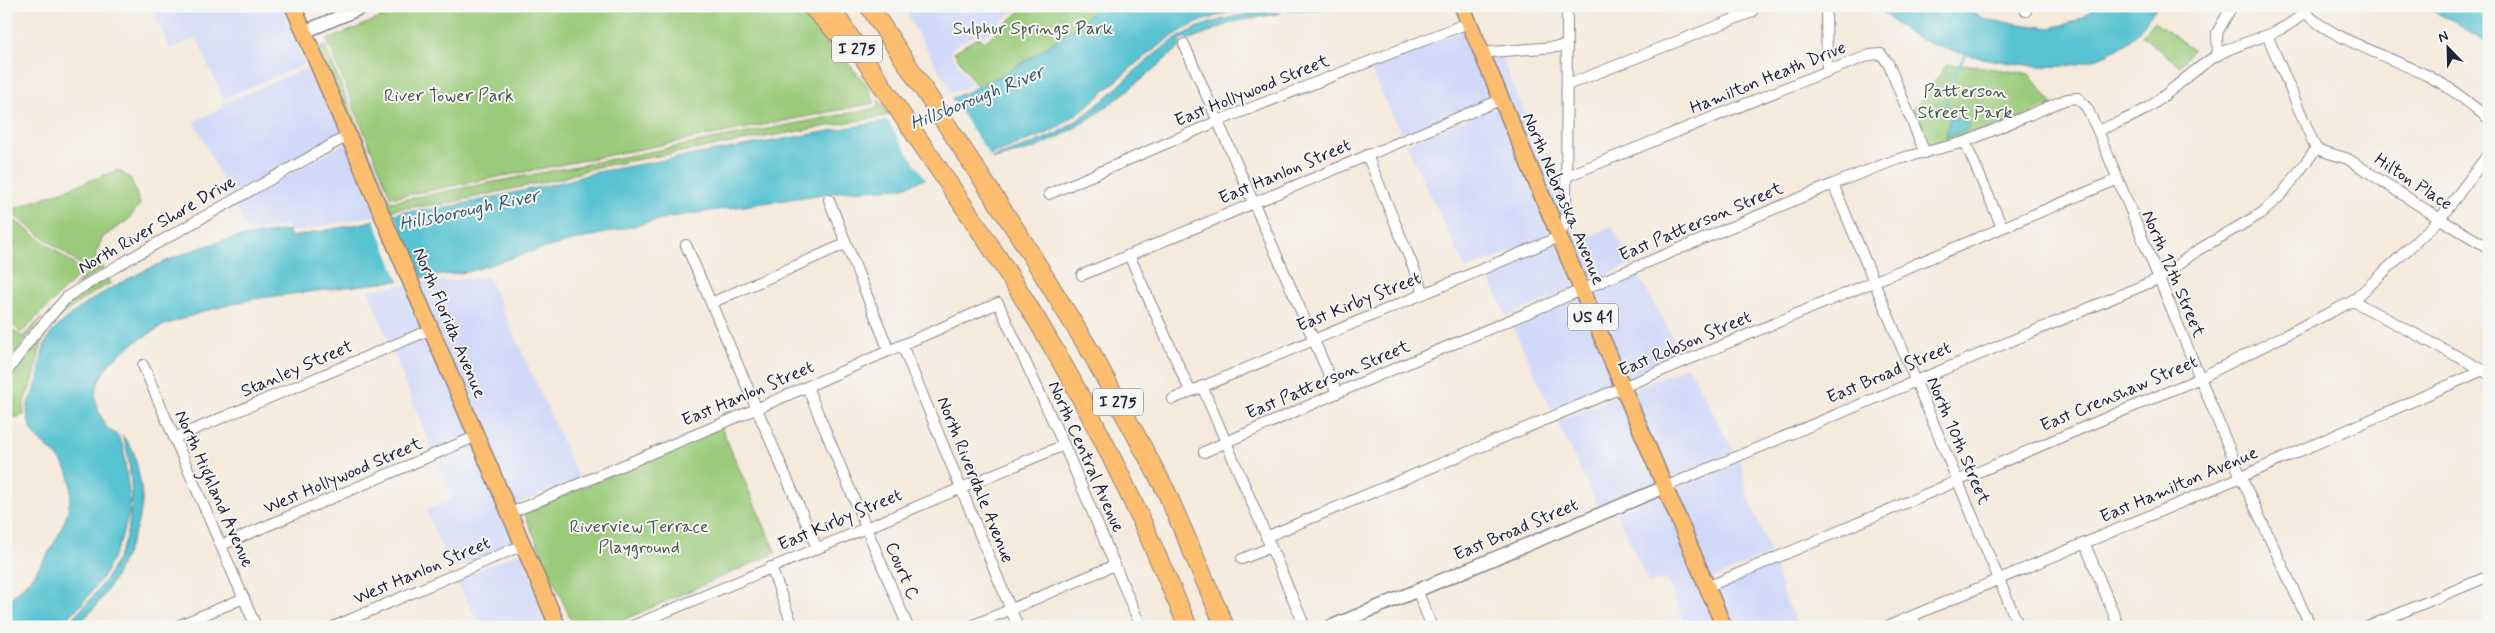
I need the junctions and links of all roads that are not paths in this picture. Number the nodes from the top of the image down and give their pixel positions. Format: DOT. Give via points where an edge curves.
graph roads {
  1 [pos="293,6"];
  2 [pos="365,6"];
  3 [pos="811,6"];
  4 [pos="830,6"];
  5 [pos="869,6"];
  6 [pos="881,6"];
  7 [pos="1462,6"];
  8 [pos="1567,6"];
  9 [pos="1826,6"];
  10 [pos="2232,6"];
  11 [pos="2302,10"];
  12 [pos="1752,12"];
  13 [pos="1468,22"];
  14 [pos="304,32"];
  15 [pos="2268,37"];
  16 [pos="1184,44"];
  17 [pos="1567,46"];
  18 [pos="898,52"];
  19 [pos="1480,53"];
  20 [pos="2218,55"];
  21 [pos="863,60"];
  22 [pos="1826,72"];
  23 [pos="1567,86"];
  24 [pos="2078,98"];
  25 [pos="1500,100"];
  26 [pos="2489,119"];
  27 [pos="1218,121"];
  28 [pos="2098,131"];
  29 [pos="349,136"];
  30 [pos="1965,142"];
  31 [pos="2316,149"];
  32 [pos="1926,153"];
  33 [pos="2489,153"];
  34 [pos="1367,155"];
  35 [pos="1568,176"];
  36 [pos="2116,180"];
  37 [pos="1833,184"];
  38 [pos="1049,194"];
  39 [pos="829,200"];
  40 [pos="1254,202"];
  41 [pos="2440,219"];
  42 [pos="2002,227"];
  43 [pos="1559,237"];
  44 [pos="845,244"];
  45 [pos="686,245"];
  46 [pos="2489,248"];
  47 [pos="1130,255"];
  48 [pos="1082,275"];
  49 [pos="2158,279"];
  50 [pos="1874,281"];
  51 [pos="1582,291"];
  52 [pos="1424,293"];
  53 [pos="2353,301"];
  54 [pos="998,302"];
  55 [pos="711,303"];
  56 [pos="432,329"];
  57 [pos="1312,339"];
  58 [pos="902,345"];
  59 [pos="889,351"];
  60 [pos="142,365"];
  61 [pos="2486,372"];
  62 [pos="6,373"];
  63 [pos="2198,379"];
  64 [pos="1915,381"];
  65 [pos="1202,386"];
  66 [pos="807,387"];
  67 [pos="1624,389"];
  68 [pos="1190,391"];
  69 [pos="1337,393"];
  70 [pos="1173,398"];
  71 [pos="756,409"];
  72 [pos="477,436"];
  73 [pos="174,438"];
  74 [pos="1225,443"];
  75 [pos="1064,445"];
  76 [pos="1204,452"];
  77 [pos="2240,477"];
  78 [pos="1958,481"];
  79 [pos="1665,487"];
  80 [pos="961,488"];
  81 [pos="510,513"];
  82 [pos="867,527"];
  83 [pos="1268,542"];
  84 [pos="2085,544"];
  85 [pos="222,545"];
  86 [pos="523,545"];
  87 [pos="817,548"];
  88 [pos="1242,559"];
  89 [pos="1115,565"];
  90 [pos="770,567"];
  91 [pos="2489,576"];
  92 [pos="1999,579"];
  93 [pos="1707,587"];
  94 [pos="1417,590"];
  95 [pos="244,598"];
  96 [pos="1011,609"];
  97 [pos="1912,616"];
  98 [pos="1723,626"];
  99 [pos="175,627"];
  100 [pos="256,627"];
  101 [pos="333,627"];
  102 [pos="558,627"];
  103 [pos="630,627"];
  104 [pos="793,627"];
  105 [pos="908,627"];
  106 [pos="969,627"];
  107 [pos="1018,627"];
  108 [pos="1140,627"];
  109 [pos="1188,627"];
  110 [pos="1225,627"];
  111 [pos="1305,627"];
  112 [pos="1330,627"];
  113 [pos="1432,627"];
  114 [pos="1886,627"];
  115 [pos="1917,627"];
  116 [pos="2019,627"];
  117 [pos="2119,627"];
  118 [pos="2311,627"];
  119 [pos="2367,627"];
  1 -- 14 [label="main road, North Florida Avenue"];
  2 -- 14 [label="street"];
  3 -- 21 [label="highway"];
  4 -- 21 [label="highway, I 275"];
  5 -- 18 [label="highway, I 275"];
  6 -- 18 [label="highway"];
  7 -- 13 [label="main road, North Nebraska Avenue / US 41"];
  8 -- 17 [label="street"];
  9 -- 22 [label="street"];
  10 -- 20 [label="street" via="2217,33"];
  11 -- 15 [label="street" via="2293,23"];
  11 -- 26 [label="street" via="2339,34 2428,75"];
  12 -- 23 [label="street"];
  13 -- 19 [label="main road, North Nebraska Avenue / US 41"];
  13 -- 27 [label="street, East Hollywood Street"];
  14 -- 29 [label="main road, North Florida Avenue"];
  15 -- 20 [label="street"];
  15 -- 31 [label="street"];
  16 -- 27 [label="street"];
  17 -- 19 [label="street"];
  17 -- 23 [label="street"];
  18 -- 110 [label="highway, I 275" via="1092,354 1166,491"];
  19 -- 25 [label="main road, North Nebraska Avenue / US 41"];
  20 -- 28 [label="street" via="2146,109"];
  21 -- 109 [label="highway, I 275" via="1000,259 1086,404"];
  22 -- 32 [label="street, Hamilton Heath Drive" via="1881,54 1888,63"];
  22 -- 35 [label="street, Hamilton Heath Drive"];
  23 -- 35 [label="street"];
  24 -- 28 [label="street, North 12th Street" via="2087,108"];
  24 -- 30 [label="street, East Patterson Street" via="2068,99"];
  25 -- 34 [label="street, East Hanlon Street"];
  25 -- 43 [label="main road, North Nebraska Avenue / US 41"];
  27 -- 38 [label="street, East Hollywood Street"];
  27 -- 40 [label="street"];
  28 -- 36 [label="street, North 12th Street"];
  29 -- 56 [label="main road, North Florida Avenue"];
  29 -- 62 [label="street, North River Shore Drive" via="122,262 68,296"];
  30 -- 32 [label="street, East Patterson Street"];
  30 -- 42 [label="street"];
  31 -- 41 [label="street, Hilton Place" via="2348,159"];
  31 -- 49 [label="street, East Broad Street" via="2282,194 2262,213 2198,250"];
  32 -- 37 [label="street, East Patterson Street" via="1898,159"];
  33 -- 41 [label="street, East Crenshaw Street"];
  34 -- 40 [label="street, East Hanlon Street"];
  34 -- 52 [label="street"];
  35 -- 43 [label="street" via="1566,222"];
  36 -- 42 [label="street, East Robson Street"];
  36 -- 49 [label="street, North 12th Street"];
  37 -- 50 [label="street, North 10th Street"];
  37 -- 51 [label="street, East Patterson Street"];
  39 -- 44 [label="street"];
  40 -- 47 [label="street, East Hanlon Street"];
  40 -- 57 [label="street"];
  41 -- 46 [label="street, Hilton Place"];
  41 -- 53 [label="street, East Crenshaw Street"];
  42 -- 50 [label="street, East Robson Street"];
  43 -- 51 [label="main road, North Nebraska Avenue / US 41"];
  43 -- 52 [label="street, East Kirby Street"];
  44 -- 55 [label="street"];
  44 -- 59 [label="street"];
  45 -- 55 [label="street"];
  47 -- 48 [label="street, East Hanlon Street"];
  47 -- 68 [label="street"];
  49 -- 63 [label="street, North 12th Street"];
  49 -- 64 [label="street, East Broad Street"];
  50 -- 64 [label="street, North 10th Street"];
  50 -- 67 [label="street, East Robson Street"];
  51 -- 67 [label="main road, North Nebraska Avenue / US 41"];
  51 -- 69 [label="street, East Patterson Street"];
  52 -- 57 [label="street, East Kirby Street"];
  53 -- 61 [label="street"];
  53 -- 63 [label="street, East Crenshaw Street"];
  54 -- 58 [label="street, East Hanlon Street"];
  54 -- 75 [label="street, North Central Avenue"];
  55 -- 71 [label="street"];
  56 -- 72 [label="main road, North Florida Avenue"];
  56 -- 73 [label="street, Stanley Street"];
  57 -- 65 [label="street, East Kirby Street"];
  57 -- 69 [label="street"];
  58 -- 59 [label="street, East Hanlon Street"];
  58 -- 80 [label="street, North Riverdale Avenue"];
  59 -- 66 [label="street, East Hanlon Street"];
  60 -- 73 [label="street, North Highland Avenue"];
  61 -- 77 [label="street, East Hamilton Avenue"];
  63 -- 77 [label="street, North 12th Street"];
  63 -- 78 [label="street, East Crenshaw Street"];
  64 -- 78 [label="street, North 10th Street"];
  64 -- 79 [label="street, East Broad Street"];
  65 -- 68 [label="street, East Kirby Street"];
  65 -- 74 [label="street"];
  66 -- 71 [label="street, East Hanlon Street"];
  66 -- 82 [label="street, Court C"];
  67 -- 79 [label="main road, North Nebraska Avenue / US 41"];
  67 -- 83 [label="street, East Robson Street"];
  68 -- 70 [label="street, East Kirby Street"];
  69 -- 74 [label="street, East Patterson Street"];
  71 -- 81 [label="street, East Hanlon Street"];
  71 -- 87 [label="street"];
  72 -- 81 [label="main road, North Florida Avenue"];
  72 -- 85 [label="street, West Hollywood Street"];
  73 -- 85 [label="street, North Highland Avenue"];
  74 -- 76 [label="street, East Patterson Street"];
  74 -- 83 [label="street"];
  75 -- 80 [label="street, East Kirby Street"];
  75 -- 89 [label="street, North Central Avenue"];
  77 -- 84 [label="street, East Hamilton Avenue"];
  77 -- 118 [label="street, North 12th Street"];
  78 -- 92 [label="street, North 10th Street"];
  78 -- 93 [label="street, East Crenshaw Street"];
  79 -- 93 [label="main road, North Nebraska Avenue / US 41"];
  79 -- 94 [label="street, East Broad Street"];
  80 -- 82 [label="street, East Kirby Street"];
  80 -- 96 [label="street, North Riverdale Avenue"];
  81 -- 86 [label="main road, North Florida Avenue"];
  82 -- 87 [label="street, East Kirby Street"];
  82 -- 105 [label="street, Court C"];
  83 -- 88 [label="street, East Robson Street"];
  83 -- 111 [label="street"];
  84 -- 92 [label="street, East Hamilton Avenue"];
  84 -- 117 [label="street"];
  85 -- 95 [label="street, North Highland Avenue"];
  86 -- 101 [label="street, West Hanlon Street"];
  86 -- 102 [label="main road, North Florida Avenue"];
  87 -- 90 [label="street, East Kirby Street"];
  89 -- 96 [label="street"];
  89 -- 108 [label="street, North Central Avenue"];
  90 -- 103 [label="street, East Kirby Street"];
  90 -- 104 [label="street"];
  91 -- 119 [label="street"];
  92 -- 97 [label="street, East Hamilton Avenue"];
  92 -- 116 [label="street, North 10th Street"];
  93 -- 98 [label="main road, North Nebraska Avenue / US 41"];
  94 -- 112 [label="street, East Broad Street"];
  94 -- 113 [label="street"];
  95 -- 99 [label="street"];
  95 -- 100 [label="street, North Highland Avenue"];
  96 -- 106 [label="street"];
  96 -- 107 [label="street, North Riverdale Avenue"];
  97 -- 114 [label="street, East Hamilton Avenue"];
  97 -- 115 [label="street"];
}
